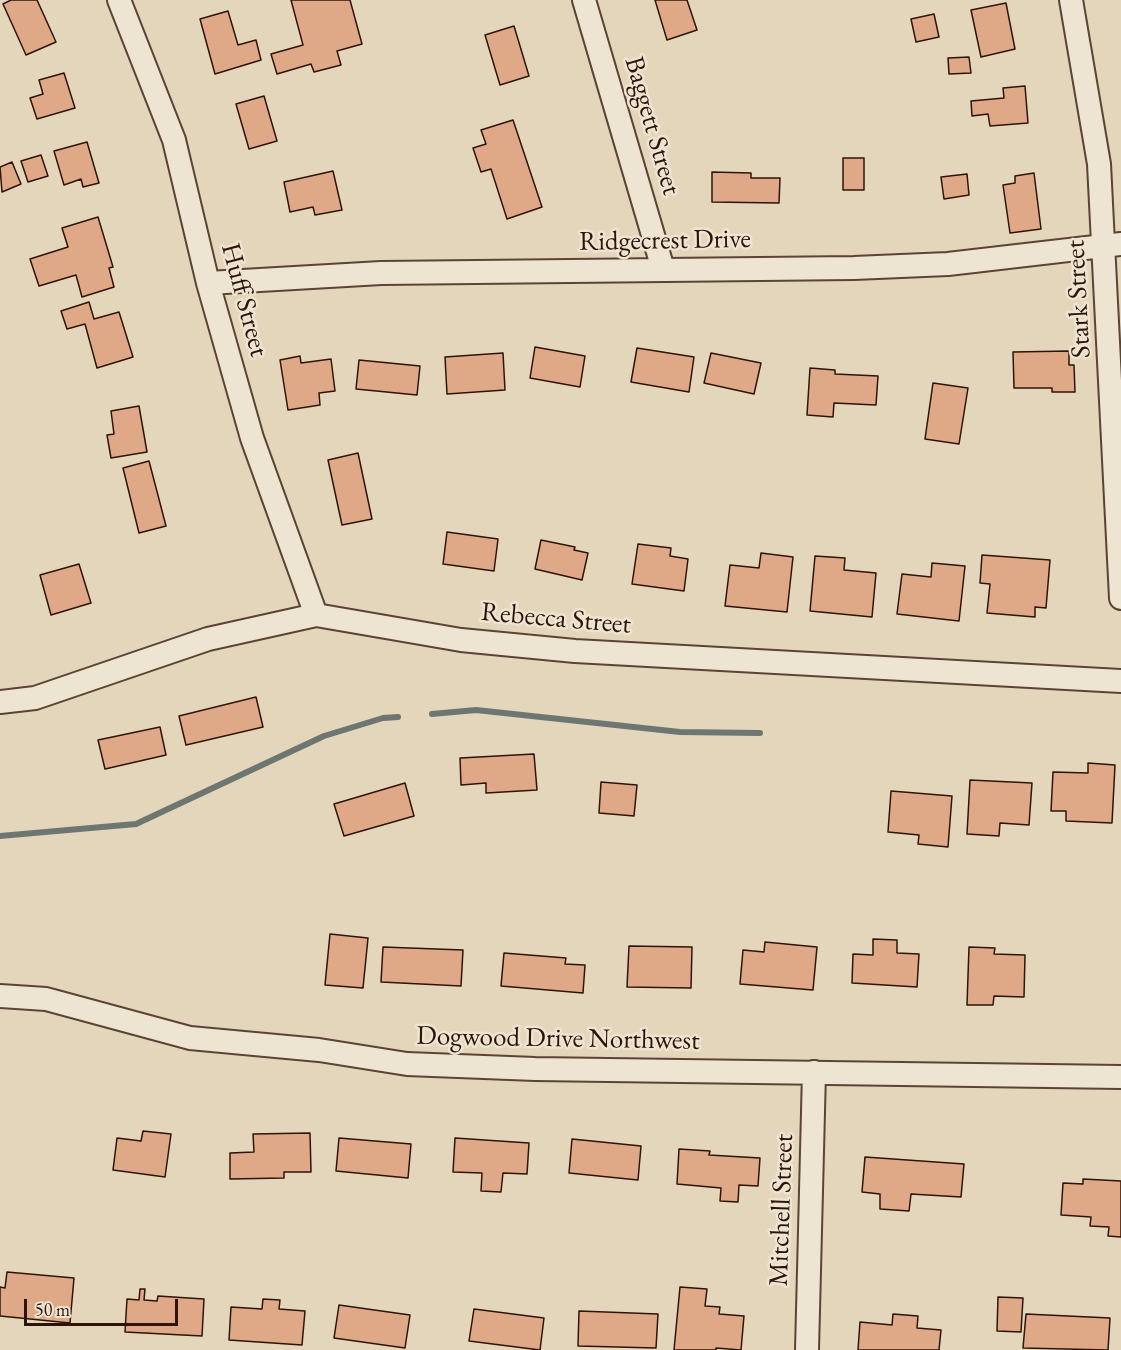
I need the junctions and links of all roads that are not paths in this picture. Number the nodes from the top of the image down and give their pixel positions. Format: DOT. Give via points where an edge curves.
graph roads {
  1 [pos="119,0"];
  2 [pos="584,0"];
  3 [pos="1071,0"];
  4 [pos="1113,246"];
  5 [pos="663,269"];
  6 [pos="208,283"];
  7 [pos="1121,598"];
  8 [pos="316,615"];
  9 [pos="1121,681"];
  10 [pos="0,702"];
  11 [pos="0,996"];
  12 [pos="814,1072"];
  13 [pos="1121,1077"];
  14 [pos="807,1350"];
  1 -- 6 [label="street, Huff Street" via="174,140"];
  2 -- 5 [label="street, Baggett Street"];
  3 -- 4 [label="street, Stark Street"];
  4 -- 5 [label="street, Ridgecrest Drive" via="948,264"];
  4 -- 7 [label="street, Stark Street"];
  5 -- 6 [label="street, Ridgecrest Drive" via="381,273"];
  6 -- 8 [label="street, Huff Street" via="252,438"];
  8 -- 9 [label="street, Rebecca Street" via="461,640 575,651"];
  8 -- 10 [label="street, Rebecca Street" via="208,639 35,698"];
  11 -- 12 [label="street, Dogwood Drive Northwest" via="46,999 190,1038 320,1050 407,1064"];
  12 -- 13 [label="street, Dogwood Drive Northwest"];
  12 -- 14 [label="street, Mitchell Street"];
}
